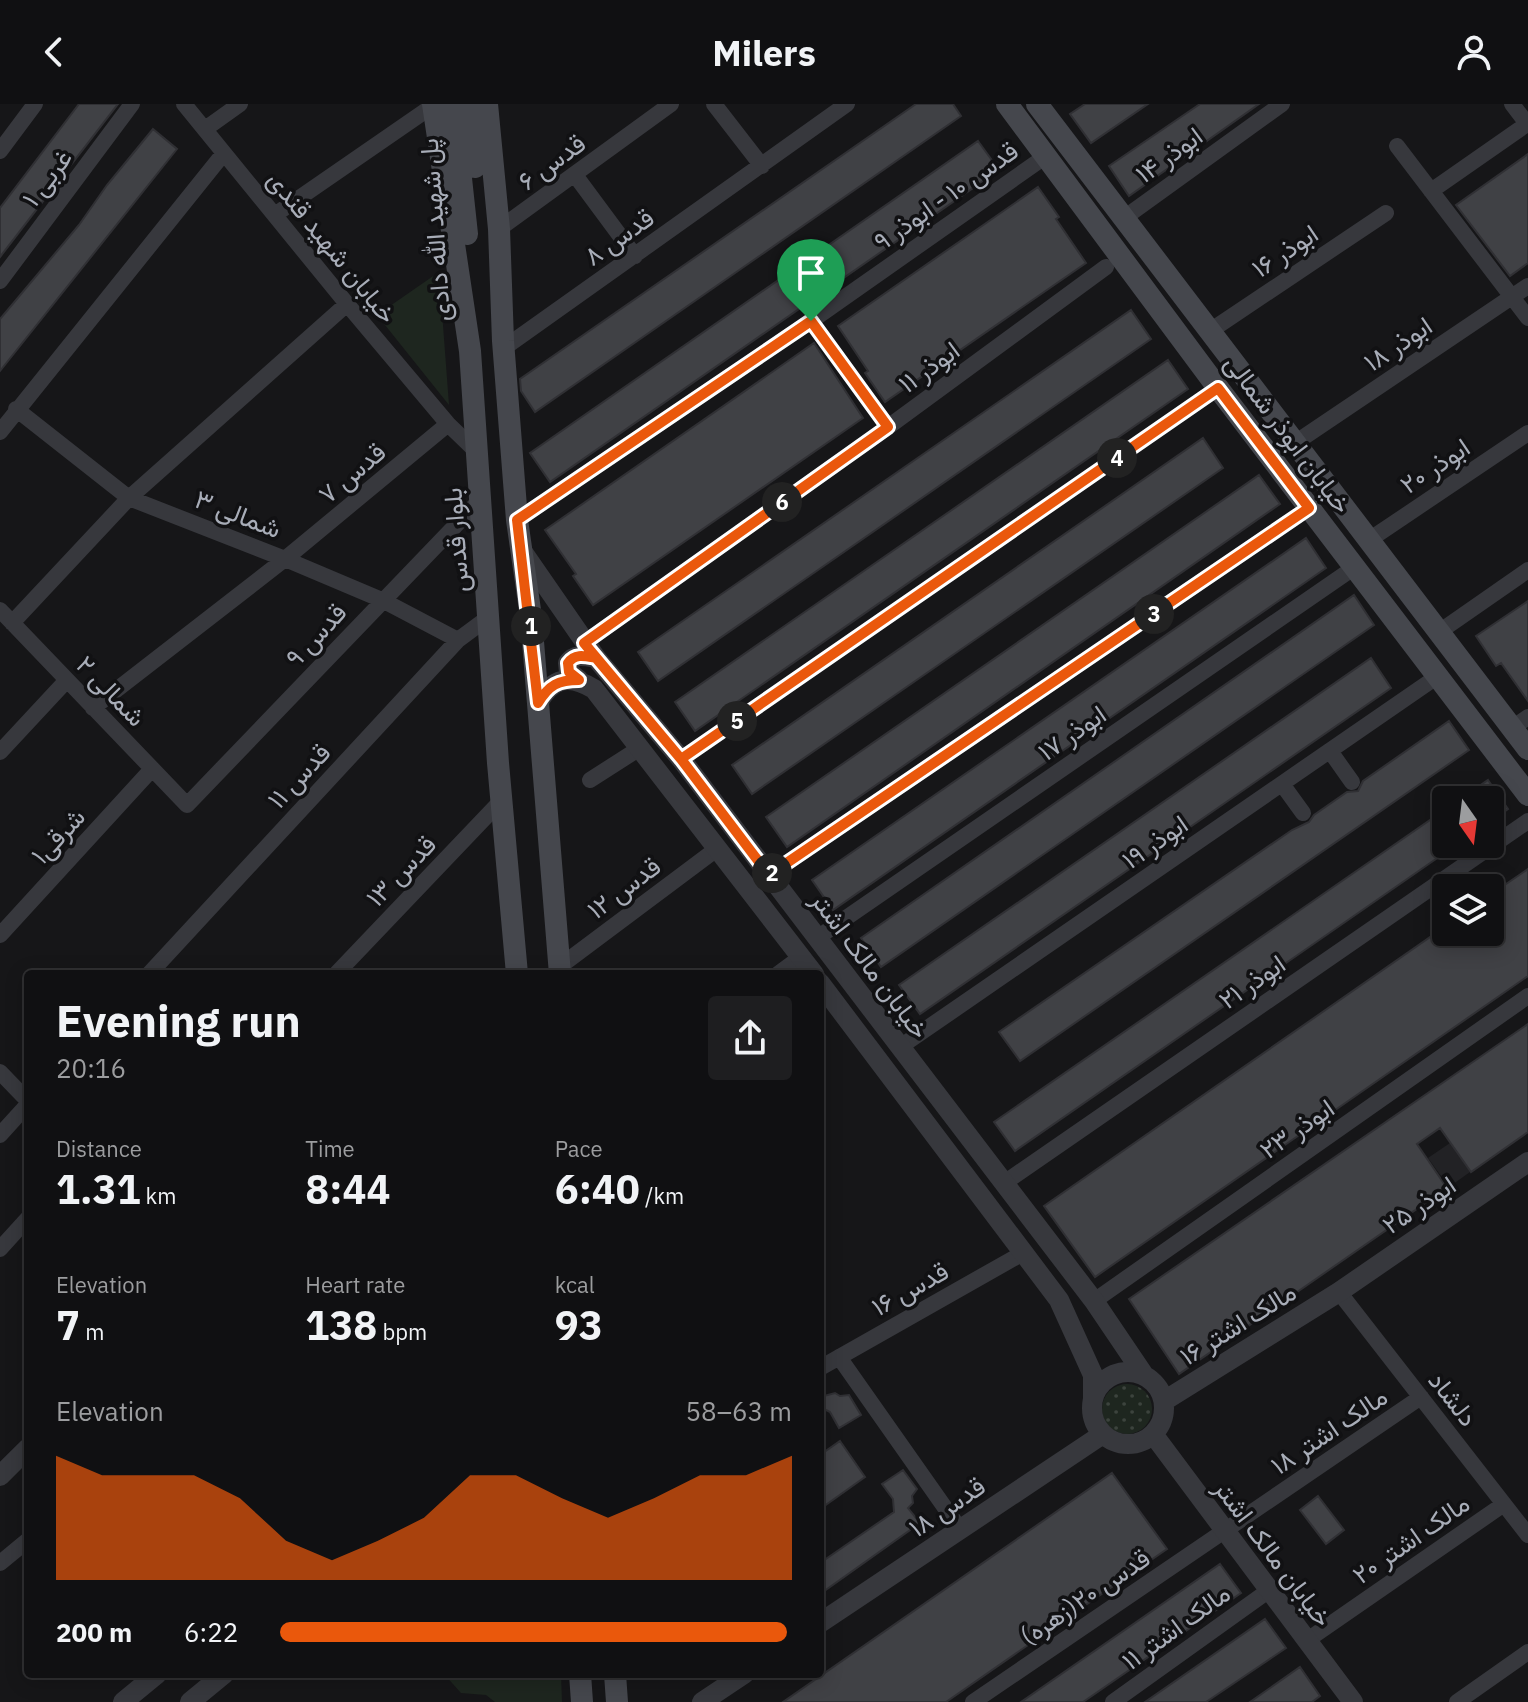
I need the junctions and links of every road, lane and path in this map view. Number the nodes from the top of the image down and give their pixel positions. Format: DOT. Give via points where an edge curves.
graph roads {
  1 [pos="35,104"];
  2 [pos="132,104"];
  3 [pos="184,104"];
  4 [pos="240,104"];
  5 [pos="440,104"];
  6 [pos="469,104"];
  7 [pos="487,104"];
  8 [pos="671,104"];
  9 [pos="714,104"];
  10 [pos="847,104"];
  11 [pos="1007,104"];
  12 [pos="1282,104"];
  13 [pos="1512,104"];
  14 [pos="1046,107"];
  15 [pos="1528,124"];
  16 [pos="205,129"];
  17 [pos="1397,146"];
  18 [pos="0,151"];
  19 [pos="224,153"];
  20 [pos="1046,156"];
  21 [pos="762,166"];
  22 [pos="575,175"];
  23 [pos="1431,191"];
  24 [pos="1386,213"];
  25 [pos="276,214"];
  26 [pos="1124,218"];
  27 [pos="499,229"];
  28 [pos="635,256"];
  29 [pos="1106,267"];
  30 [pos="0,281"];
  31 [pos="1528,286"];
  32 [pos="1511,297"];
  33 [pos="347,304"];
  34 [pos="1528,318"];
  35 [pos="811,321"];
  36 [pos="1210,331"];
  37 [pos="503,345"];
  38 [pos="1218,388"];
  39 [pos="16,409"];
  40 [pos="448,424"];
  41 [pos="888,427"];
  42 [pos="0,432"];
  43 [pos="1528,433"];
  44 [pos="1295,443"];
  45 [pos="478,453"];
  46 [pos="129,498"];
  47 [pos="481,499"];
  48 [pos="1309,508"];
  49 [pos="517,520"];
  50 [pos="1369,540"];
  51 [pos="522,551"];
  52 [pos="285,559"];
  53 [pos="1355,567"];
  54 [pos="1528,570"];
  55 [pos="382,600"];
  56 [pos="6,616"];
  57 [pos="489,617"];
  58 [pos="1439,632"];
  59 [pos="458,640"];
  60 [pos="590,650"];
  61 [pos="1438,676"];
  62 [pos="67,680"];
  63 [pos="579,680"];
  64 [pos="538,703"];
  65 [pos="93,708"];
  66 [pos="1520,722"];
  67 [pos="640,748"];
  68 [pos="1528,749"];
  69 [pos="1330,751"];
  70 [pos="0,752"];
  71 [pos="681,759"];
  72 [pos="152,769"];
  73 [pos="590,780"];
  74 [pos="1352,782"];
  75 [pos="1282,784"];
  76 [pos="1528,795"];
  77 [pos="500,802"];
  78 [pos="187,805"];
  79 [pos="1303,813"];
  80 [pos="1528,821"];
  81 [pos="718,848"];
  82 [pos="769,875"];
  83 [pos="0,935"];
  84 [pos="817,938"];
  85 [pos="801,957"];
  86 [pos="153,970"];
  87 [pos="340,970"];
  88 [pos="514,970"];
  89 [pos="560,970"];
  90 [pos="783,970"];
  91 [pos="811,970"];
  92 [pos="824,988"];
  93 [pos="1528,996"];
  94 [pos="900,1047"];
  95 [pos="0,1072"];
  96 [pos="24,1099"];
  97 [pos="24,1108"];
  98 [pos="0,1135"];
  99 [pos="1528,1162"];
  100 [pos="1004,1183"];
  101 [pos="24,1222"];
  102 [pos="0,1249"];
  103 [pos="1023,1253"];
  104 [pos="1339,1292"];
  105 [pos="1094,1301"];
  106 [pos="839,1357"];
  107 [pos="824,1366"];
  108 [pos="1144,1375"];
  109 [pos="1421,1397"];
  110 [pos="1093,1399"];
  111 [pos="1164,1401"];
  112 [pos="1103,1434"];
  113 [pos="1153,1434"];
  114 [pos="24,1452"];
  115 [pos="0,1476"];
  116 [pos="1504,1504"];
  117 [pos="960,1529"];
  118 [pos="1223,1532"];
  119 [pos="1528,1535"];
  120 [pos="24,1543"];
  121 [pos="0,1563"];
  122 [pos="1268,1591"];
  123 [pos="824,1620"];
  124 [pos="1306,1641"];
  125 [pos="1528,1652"];
  126 [pos="152,1678"];
  127 [pos="219,1678"];
  128 [pos="580,1678"];
  129 [pos="615,1678"];
  130 [pos="738,1678"];
  131 [pos="1346,1700"];
  132 [pos="123,1702"];
  133 [pos="190,1702"];
  134 [pos="582,1702"];
  135 [pos="617,1702"];
  136 [pos="702,1702"];
  137 [pos="973,1702"];
  138 [pos="1113,1702"];
  139 [pos="1457,1702"];
  1 -- 18 [label="street"];
  2 -- 30 [label="street, ۱ غربی"];
  3 -- 16 [label="street, خیابان شهید قندی"];
  4 -- 16 [label="street"];
  5 -- 25 [label="street"];
  5 -- 45 [label="main road, بلوار قدس"];
  6 -- 37 [label="main road, پل شهید الله دادی" via="482,234"];
  7 -- 27 [label="main road"];
  8 -- 22 [label="street, قدس ۶"];
  9 -- 21 [label="street"];
  10 -- 21 [label="street, قدس ۸"];
  11 -- 20 [label="main road, خیابان ابوذر شمالی"];
  12 -- 26 [label="street, ابوذر ۱۴"];
  13 -- 15 [label="street"];
  14 -- 26 [label="main road, خیابان ابوذر شمالی"];
  15 -- 23 [label="street"];
  16 -- 19 [label="street, خیابان شهید قندی"];
  17 -- 23 [label="street"];
  19 -- 25 [label="street, خیابان شهید قندی"];
  19 -- 39 [label="street"];
  20 -- 35 [label="street, قدس ۱۰ - ابوذر ۹"];
  20 -- 38 [label="main road, خیابان ابوذر شمالی"];
  21 -- 28 [label="street, قدس ۸"];
  22 -- 27 [label="street, قدس ۶"];
  22 -- 28 [label="street"];
  23 -- 32 [label="street"];
  24 -- 36 [label="street, ابوذر ۱۶"];
  25 -- 33 [label="street, خیابان شهید قندی"];
  26 -- 36 [label="main road, خیابان ابوذر شمالی"];
  27 -- 37 [label="main road"];
  28 -- 37 [label="street, قدس ۸"];
  29 -- 41 [label="street, ابوذر ۱۱"];
  31 -- 32 [label="street, ابوذر ۱۸"];
  32 -- 34 [label="street"];
  32 -- 44 [label="street, ابوذر ۱۸"];
  33 -- 40 [label="street, خیابان شهید قندی"];
  33 -- 46 [label="street"];
  35 -- 41 [label="street"];
  35 -- 49 [label="street, قدس ۱۰ - ابوذر ۹"];
  36 -- 44 [label="main road, خیابان ابوذر شمالی"];
  37 -- 49 [label="main road"];
  38 -- 48 [label="main road, خیابان ابوذر شمالی"];
  38 -- 71 [label="street"];
  39 -- 42 [label="street"];
  39 -- 46 [label="street, شمالی ۳"];
  40 -- 45 [label="street, خیابان شهید قندی"];
  40 -- 52 [label="street, قدس ۷"];
  41 -- 60 [label="street, ابوذر ۱۱"];
  43 -- 50 [label="street, ابوذر ۲۰"];
  44 -- 50 [label="main road, خیابان ابوذر شمالی"];
  45 -- 47 [label="main road, بلوار قدس"];
  46 -- 52 [label="street, شمالی ۳"];
  46 -- 56 [label="street"];
  47 -- 55 [label="street, قدس ۹"];
  47 -- 57 [label="main road, بلوار قدس"];
  48 -- 53 [label="main road, خیابان ابوذر شمالی"];
  48 -- 82 [label="street"];
  49 -- 51 [label="main road"];
  50 -- 58 [label="main road, خیابان ابوذر شمالی"];
  51 -- 60 [label="street, خیابان مالک اشتر"];
  51 -- 64 [label="main road"];
  52 -- 55 [label="street, شمالی ۳"];
  52 -- 65 [label="street, قدس ۷"];
  53 -- 61 [label="main road, خیابان ابوذر شمالی"];
  53 -- 84 [label="street, ابوذر ۱۷"];
  54 -- 58 [label="street"];
  55 -- 59 [label="street, شمالی ۳"];
  55 -- 78 [label="street, قدس ۹"];
  56 -- 62 [label="street, شمالی ۲"];
  57 -- 59 [label="street, قدس ۱۱"];
  57 -- 77 [label="main road, بلوار قدس"];
  58 -- 66 [label="main road, خیابان ابوذر شمالی"];
  59 -- 86 [label="street, قدس ۱۱"];
  60 -- 63 [label="street" via="568,663 569,672"];
  60 -- 71 [label="street, خیابان مالک اشتر"];
  61 -- 69 [label="street, ابوذر ۱۹"];
  61 -- 76 [label="main road, خیابان ابوذر شمالی"];
  62 -- 65 [label="street, شمالی ۲"];
  62 -- 70 [label="street"];
  63 -- 64 [label="street" via="562,680 547,688"];
  63 -- 67 [label="street, خیابان مالک اشتر" via="594,689"];
  64 -- 89 [label="main road"];
  65 -- 72 [label="street, شمالی ۲"];
  66 -- 68 [label="main road, خیابان ابوذر شمالی"];
  67 -- 73 [label="street"];
  67 -- 81 [label="street, خیابان مالک اشتر"];
  69 -- 74 [label="street"];
  69 -- 75 [label="street, ابوذر ۱۹"];
  71 -- 82 [label="street, خیابان مالک اشتر"];
  72 -- 78 [label="street, شمالی ۲"];
  72 -- 83 [label="street, شرقی۱"];
  75 -- 79 [label="street"];
  75 -- 94 [label="street, ابوذر ۱۹"];
  77 -- 87 [label="street, قدس ۱۳"];
  77 -- 88 [label="main road, بلوار قدس"];
  80 -- 100 [label="street, ابوذر ۲۱"];
  81 -- 85 [label="street, خیابان مالک اشتر"];
  81 -- 89 [label="street, قدس ۱۲"];
  82 -- 84 [label="street, خیابان مالک اشتر"];
  84 -- 94 [label="street, خیابان مالک اشتر"];
  85 -- 90 [label="street"];
  85 -- 91 [label="street, خیابان مالک اشتر"];
  92 -- 103 [label="street, خیابان مالک اشتر"];
  93 -- 105 [label="street, ابوذر ۲۳"];
  94 -- 100 [label="street, خیابان مالک اشتر"];
  95 -- 96 [label="street"];
  97 -- 98 [label="street"];
  99 -- 104 [label="street, ابوذر ۲۵"];
  100 -- 105 [label="street, خیابان مالک اشتر"];
  101 -- 102 [label="street"];
  103 -- 106 [label="street, قدس ۱۶"];
  103 -- 110 [label="street, خیابان مالک اشتر" via="1059,1300 1078,1338 1093,1375"];
  104 -- 109 [label="street, دلشاد"];
  104 -- 111 [label="street, مالک اشتر ۱۶"];
  105 -- 108 [label="street, خیابان مالک اشتر"];
  106 -- 107 [label="street, قدس ۱۶"];
  106 -- 117 [label="street"];
  108 -- 110 [label="street" via="1113,1375"];
  108 -- 111 [label="street"];
  109 -- 116 [label="street, دلشاد"];
  109 -- 118 [label="street, مالک اشتر ۱۸"];
  110 -- 112 [label="street" via="1093,1418"];
  111 -- 113 [label="street" via="1164,1414"];
  112 -- 113 [label="street" via="1122,1443"];
  112 -- 117 [label="street, قدس ۱۸"];
  113 -- 118 [label="street, خیابان مالک اشتر"];
  114 -- 115 [label="street"];
  116 -- 119 [label="street, دلشاد"];
  116 -- 124 [label="street, مالک اشتر ۲۰"];
  117 -- 123 [label="street, قدس ۱۸"];
  118 -- 122 [label="street, خیابان مالک اشتر"];
  118 -- 137 [label="street, قدس ۲۰(زهره)"];
  120 -- 121 [label="street"];
  122 -- 124 [label="street, خیابان مالک اشتر"];
  122 -- 138 [label="street, مالک اشتر ۱۱"];
  124 -- 131 [label="street, خیابان مالک اشتر"];
  125 -- 139 [label="street"];
  126 -- 132 [label="street"];
  127 -- 133 [label="street"];
  128 -- 134 [label="main road"];
  129 -- 135 [label="main road"];
  130 -- 136 [label="street"];
}
